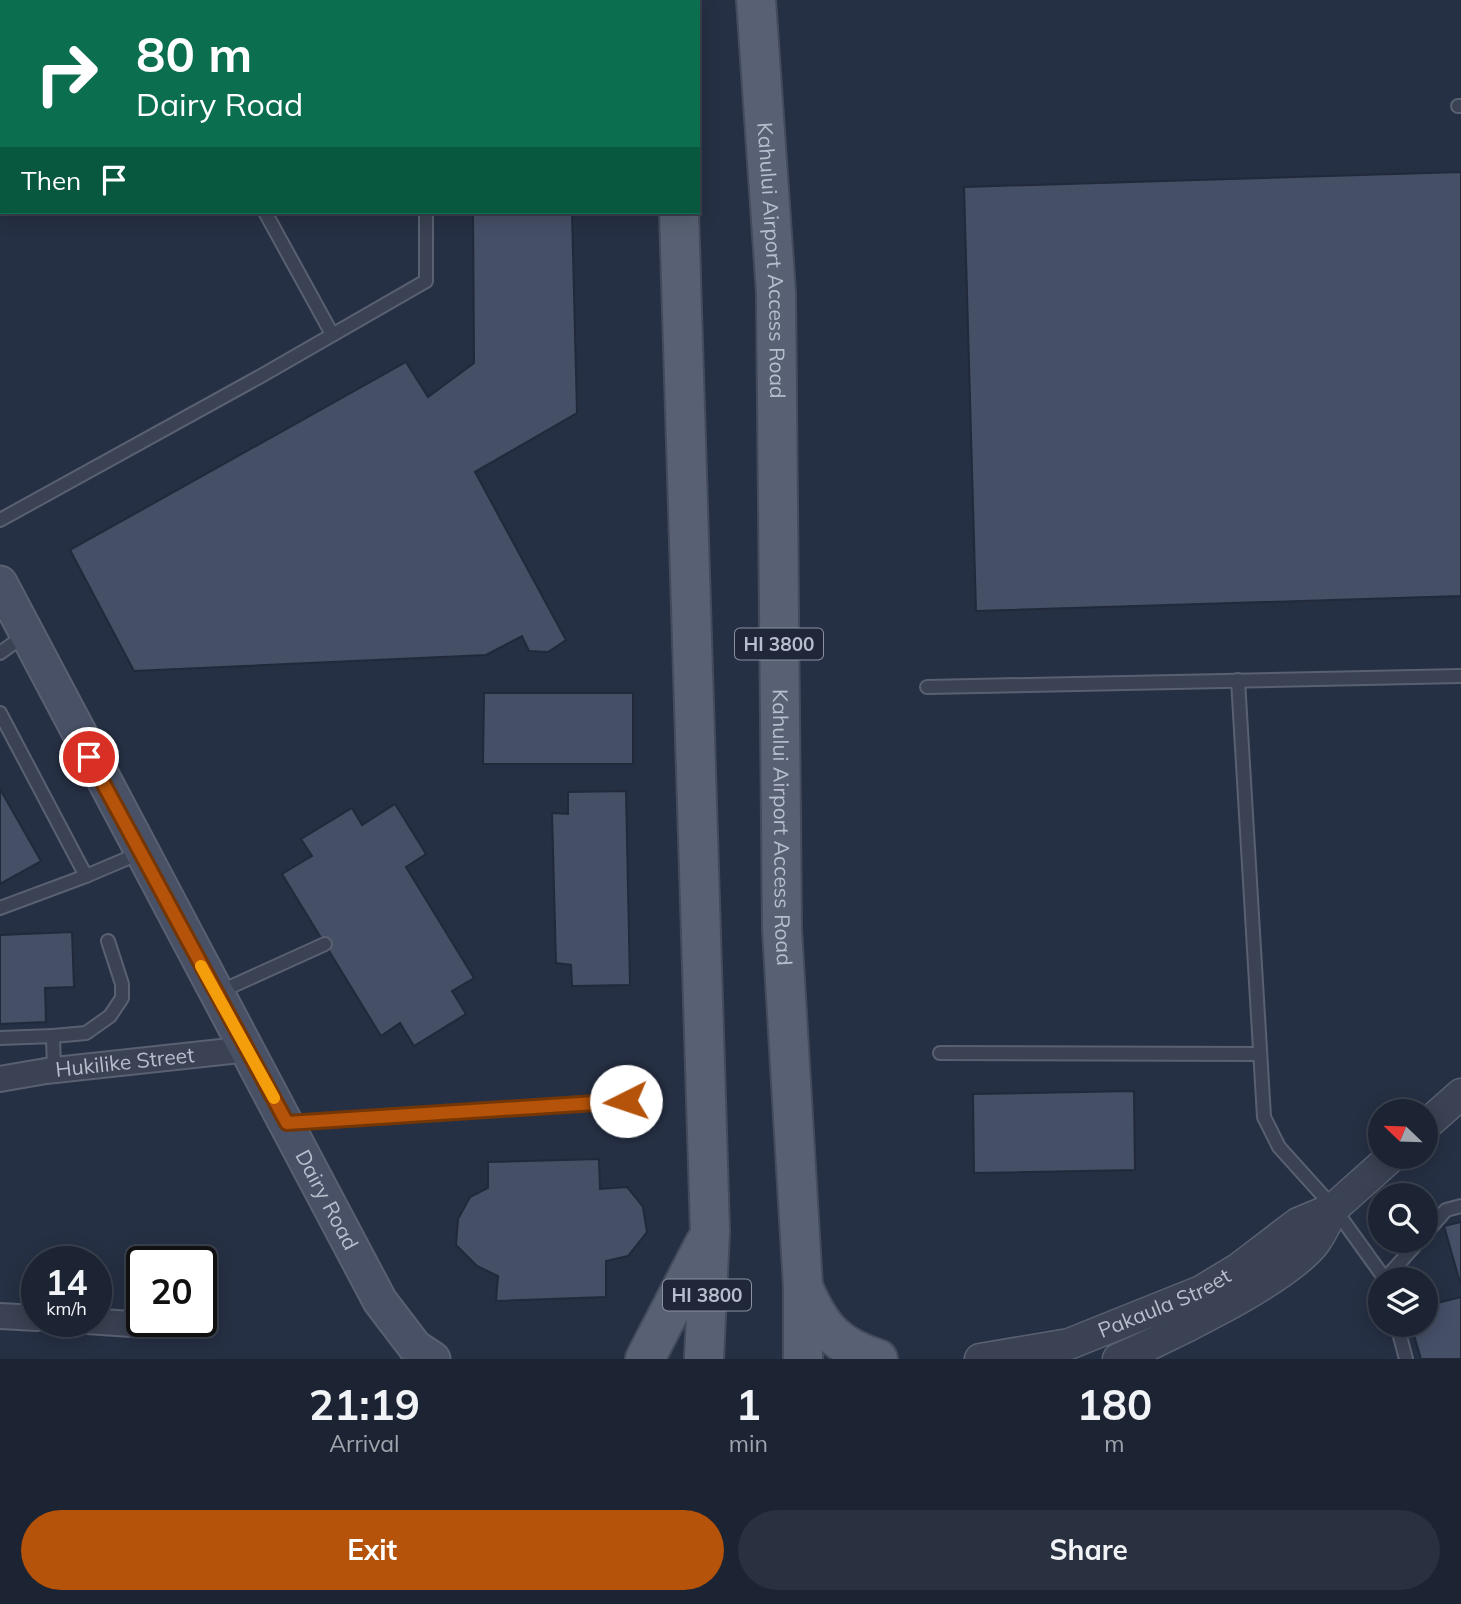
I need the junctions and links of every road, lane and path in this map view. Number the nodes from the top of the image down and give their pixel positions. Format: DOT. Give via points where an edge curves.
graph roads {
  1 [pos="755,0"];
  2 [pos="266,214"];
  3 [pos="426,214"];
  4 [pos="678,214"];
  5 [pos="332,334"];
  6 [pos="0,520"];
  7 [pos="0,583"];
  8 [pos="13,644"];
  9 [pos="1461,676"];
  10 [pos="1238,680"];
  11 [pos="927,687"];
  12 [pos="0,713"];
  13 [pos="141,853"];
  14 [pos="86,876"];
  15 [pos="0,908"];
  16 [pos="107,941"];
  17 [pos="325,944"];
  18 [pos="216,994"];
  19 [pos="53,1036"];
  20 [pos="0,1038"];
  21 [pos="249,1049"];
  22 [pos="940,1053"];
  23 [pos="1260,1054"];
  24 [pos="54,1070"];
  25 [pos="0,1079"];
  26 [pos="1461,1094"];
  27 [pos="626,1101"];
  28 [pos="1438,1114"];
  29 [pos="287,1123"];
  30 [pos="1378,1169"];
  31 [pos="1461,1206"];
  32 [pos="1334,1208"];
  33 [pos="1438,1219"];
  34 [pos="710,1231"];
  35 [pos="1408,1253"];
  36 [pos="1376,1267"];
  37 [pos="1396,1267"];
  38 [pos="803,1287"];
  39 [pos="0,1316"];
  40 [pos="21,1317"];
  41 [pos="1400,1337"];
  42 [pos="1152,1352"];
  43 [pos="433,1359"];
  44 [pos="645,1359"];
  45 [pos="704,1359"];
  46 [pos="803,1359"];
  47 [pos="878,1359"];
  48 [pos="980,1359"];
  49 [pos="1118,1359"];
  50 [pos="1406,1359"];
  1 -- 38 [label="main road, Kahului Airport Access Road / HI 3800" via="775,293 782,929"];
  2 -- 5 [label="lane"];
  3 -- 5 [label="lane" via="426,281"];
  4 -- 34 [label="main road, HI 3800"];
  5 -- 6 [label="lane"];
  7 -- 8 [label="main road, Dairy Road"];
  8 -- 13 [label="main road, Dairy Road"];
  9 -- 10 [label="lane"];
  10 -- 11 [label="lane"];
  10 -- 23 [label="lane"];
  12 -- 14 [label="lane"];
  13 -- 14 [label="lane"];
  13 -- 18 [label="main road, Dairy Road"];
  14 -- 15 [label="lane"];
  16 -- 19 [label="lane" via="122,984 122,998 110,1016 86,1033"];
  17 -- 18 [label="lane"];
  18 -- 21 [label="main road, Dairy Road"];
  19 -- 20 [label="lane"];
  19 -- 24 [label="lane"];
  21 -- 24 [label="street, Hukilike Street"];
  21 -- 29 [label="main road, Dairy Road"];
  22 -- 23 [label="lane"];
  23 -- 32 [label="lane" via="1264,1117 1279,1147"];
  24 -- 25 [label="street, Hukilike Street"];
  26 -- 28 [label="street"];
  27 -- 29 [label="lane"];
  29 -- 43 [label="main road, Dairy Road" via="380,1301 415,1347"];
  30 -- 32 [label="street, Pakaula Street"];
  31 -- 33 [label="lane" via="1446,1210"];
  32 -- 36 [label="lane"];
  32 -- 42 [label="street, Pakaula Street" via="1315,1243 1278,1274"];
  32 -- 48 [label="street, Pakaula Street" via="1298,1223 1201,1291 1110,1330 1058,1346"];
  34 -- 44 [label="main road"];
  34 -- 45 [label="main road, HI 3800"];
  35 -- 37 [label="lane"];
  38 -- 46 [label="main road, Kahului Airport Access Road / HI 3800"];
  38 -- 47 [label="main road" via="819,1323 839,1340"];
  39 -- 40 [label="street"];
  41 -- 50 [label="lane"];
  42 -- 49 [label="street, Pakaula Street"];
}
